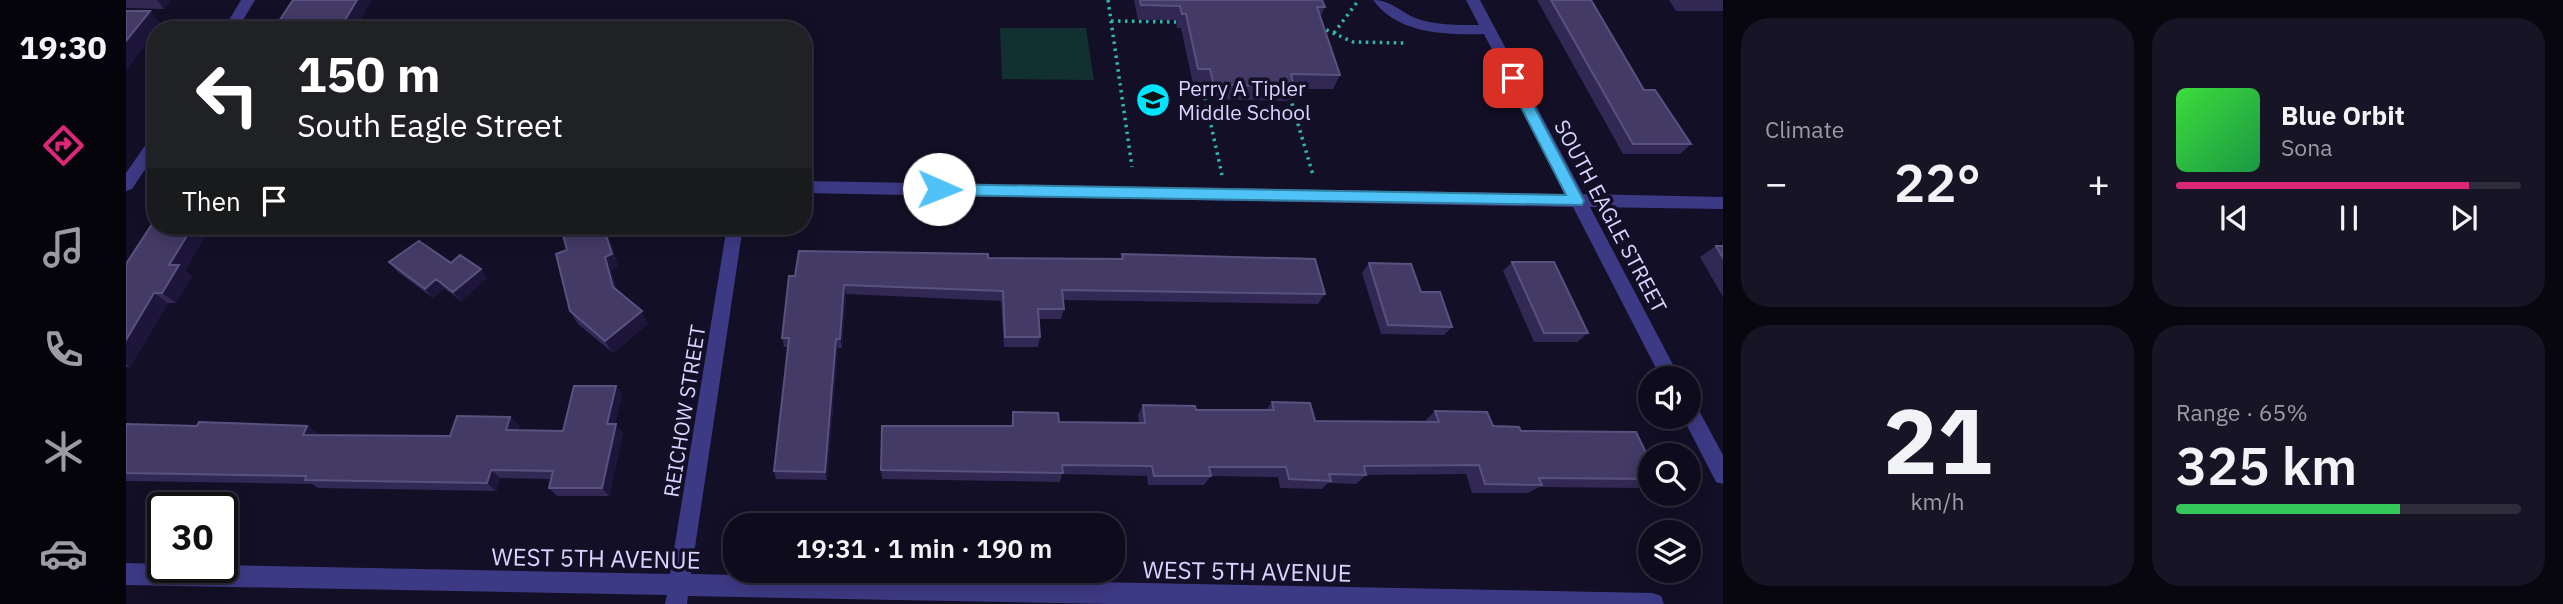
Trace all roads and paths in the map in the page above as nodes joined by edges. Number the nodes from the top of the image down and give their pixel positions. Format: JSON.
{"nodes":[{"id":1,"x":248,"y":0,"type":"edge"},
{"id":2,"x":1108,"y":0,"type":"edge"},
{"id":3,"x":1359,"y":0,"type":"edge"},
{"id":4,"x":1380,"y":0,"type":"edge"},
{"id":5,"x":1473,"y":0,"type":"edge"},
{"id":6,"x":235,"y":21,"type":"edge"},
{"id":7,"x":1111,"y":21,"type":"junction"},
{"id":8,"x":1176,"y":22,"type":"edge"},
{"id":9,"x":1310,"y":22,"type":"edge"},
{"id":10,"x":1488,"y":29,"type":"junction"},
{"id":11,"x":1334,"y":33,"type":"junction"},
{"id":12,"x":1415,"y":43,"type":"dead end"},
{"id":13,"x":1202,"y":84,"type":"edge"},
{"id":14,"x":1288,"y":89,"type":"edge"},
{"id":15,"x":147,"y":154,"type":"edge"},
{"id":16,"x":1132,"y":167,"type":"dead end"},
{"id":17,"x":126,"y":185,"type":"edge"},
{"id":18,"x":812,"y":187,"type":"edge"},
{"id":19,"x":1226,"y":194,"type":"junction"},
{"id":20,"x":1319,"y":196,"type":"junction"},
{"id":21,"x":1577,"y":201,"type":"junction"},
{"id":22,"x":1723,"y":202,"type":"edge"},
{"id":23,"x":734,"y":235,"type":"edge"},
{"id":24,"x":1665,"y":366,"type":"edge"},
{"id":25,"x":1699,"y":429,"type":"edge"},
{"id":26,"x":1723,"y":475,"type":"edge"},
{"id":27,"x":126,"y":574,"type":"edge"},
{"id":28,"x":678,"y":595,"type":"edge"},
{"id":29,"x":1653,"y":604,"type":"edge"}],
"edges":[{"from":1,"to":6,"type":"street"},
{"from":2,"to":7,"type":"path"},
{"from":3,"to":11,"type":"path"},
{"from":4,"to":10,"type":"street"},
{"from":5,"to":10,"type":"street","name":"SOUTH EAGLE STREET"},
{"from":7,"to":8,"type":"path"},
{"from":7,"to":16,"type":"path"},
{"from":9,"to":11,"type":"path"},
{"from":10,"to":21,"type":"street","name":"SOUTH EAGLE STREET"},
{"from":11,"to":12,"type":"path"},
{"from":13,"to":19,"type":"path"},
{"from":14,"to":20,"type":"path"},
{"from":15,"to":17,"type":"street"},
{"from":18,"to":19,"type":"street"},
{"from":19,"to":20,"type":"street"},
{"from":20,"to":21,"type":"street"},
{"from":21,"to":22,"type":"street"},
{"from":21,"to":24,"type":"street","name":"SOUTH EAGLE STREET"},
{"from":23,"to":28,"type":"street","name":"REICHOW STREET"},
{"from":25,"to":26,"type":"street"},
{"from":27,"to":28,"type":"street","name":"WEST 5TH AVENUE"},
{"from":28,"to":29,"type":"street","name":"WEST 5TH AVENUE"}]}
